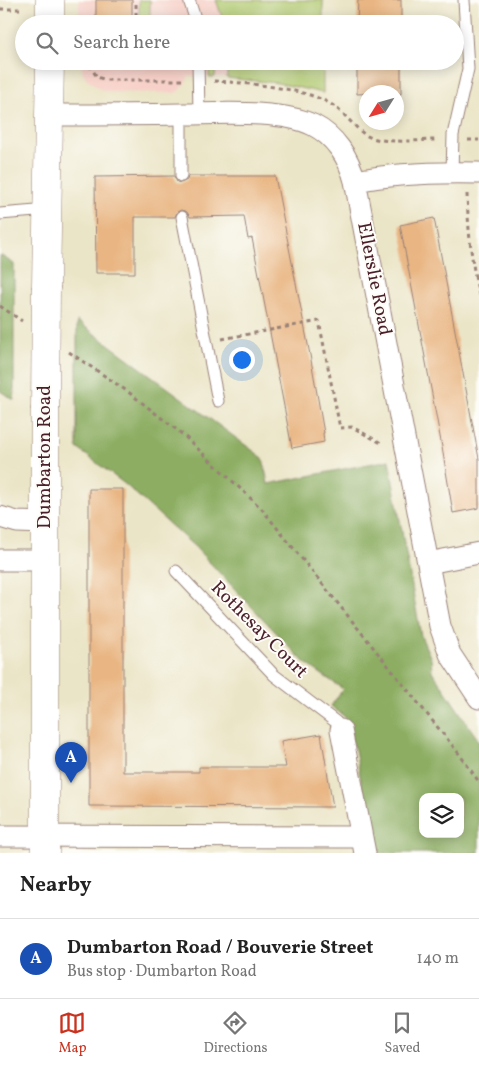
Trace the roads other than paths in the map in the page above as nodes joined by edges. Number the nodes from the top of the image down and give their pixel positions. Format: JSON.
{"nodes":[{"id":1,"x":50,"y":0,"type":"edge"},
{"id":2,"x":189,"y":0,"type":"edge"},
{"id":3,"x":464,"y":0,"type":"edge"},
{"id":4,"x":50,"y":15,"type":"edge"},
{"id":5,"x":194,"y":15,"type":"edge"},
{"id":6,"x":50,"y":70,"type":"edge"},
{"id":7,"x":197,"y":70,"type":"edge"},
{"id":8,"x":190,"y":114,"type":"junction"},
{"id":9,"x":50,"y":115,"type":"junction"},
{"id":10,"x":452,"y":173,"type":"junction"},
{"id":11,"x":479,"y":173,"type":"edge"},
{"id":12,"x":181,"y":176,"type":"dead end"},
{"id":13,"x":355,"y":181,"type":"junction"},
{"id":14,"x":48,"y":210,"type":"junction"},
{"id":15,"x":0,"y":214,"type":"edge"},
{"id":16,"x":182,"y":217,"type":"dead end"},
{"id":17,"x":218,"y":401,"type":"dead end"},
{"id":18,"x":0,"y":517,"type":"edge"},
{"id":19,"x":45,"y":523,"type":"junction"},
{"id":20,"x":479,"y":553,"type":"edge"},
{"id":21,"x":0,"y":560,"type":"edge"},
{"id":22,"x":45,"y":560,"type":"junction"},
{"id":23,"x":428,"y":563,"type":"junction"},
{"id":24,"x":176,"y":571,"type":"dead end"},
{"id":25,"x":479,"y":698,"type":"edge"},
{"id":26,"x":341,"y":730,"type":"joint"},
{"id":27,"x":0,"y":836,"type":"edge"},
{"id":28,"x":45,"y":845,"type":"edge"},
{"id":29,"x":363,"y":845,"type":"edge"}],
"edges":[{"from":1,"to":4,"type":"main road"},
{"from":2,"to":5,"type":"lane"},
{"from":3,"to":10,"type":"lane"},
{"from":6,"to":9,"type":"main road","name":"Dumbarton Road"},
{"from":7,"to":8,"type":"lane"},
{"from":8,"to":9,"type":"street","name":"Ellerslie Road"},
{"from":8,"to":12,"type":"lane"},
{"from":8,"to":13,"type":"street","name":"Ellerslie Road"},
{"from":9,"to":14,"type":"main road","name":"Dumbarton Road"},
{"from":10,"to":11,"type":"street"},
{"from":10,"to":13,"type":"street"},
{"from":13,"to":23,"type":"street","name":"Ellerslie Road"},
{"from":14,"to":15,"type":"lane"},
{"from":14,"to":19,"type":"main road","name":"Dumbarton Road","bridge":true},
{"from":16,"to":17,"type":"lane"},
{"from":18,"to":19,"type":"street"},
{"from":19,"to":22,"type":"main road","name":"Dumbarton Road"},
{"from":20,"to":23,"type":"street"},
{"from":21,"to":22,"type":"street"},
{"from":22,"to":28,"type":"main road","name":"Dumbarton Road"},
{"from":23,"to":25,"type":"street","name":"Ellerslie Road"},
{"from":24,"to":26,"type":"lane","name":"Rothesay Court"},
{"from":26,"to":29,"type":"street"},
{"from":27,"to":28,"type":"street"},
{"from":28,"to":29,"type":"street"}]}
